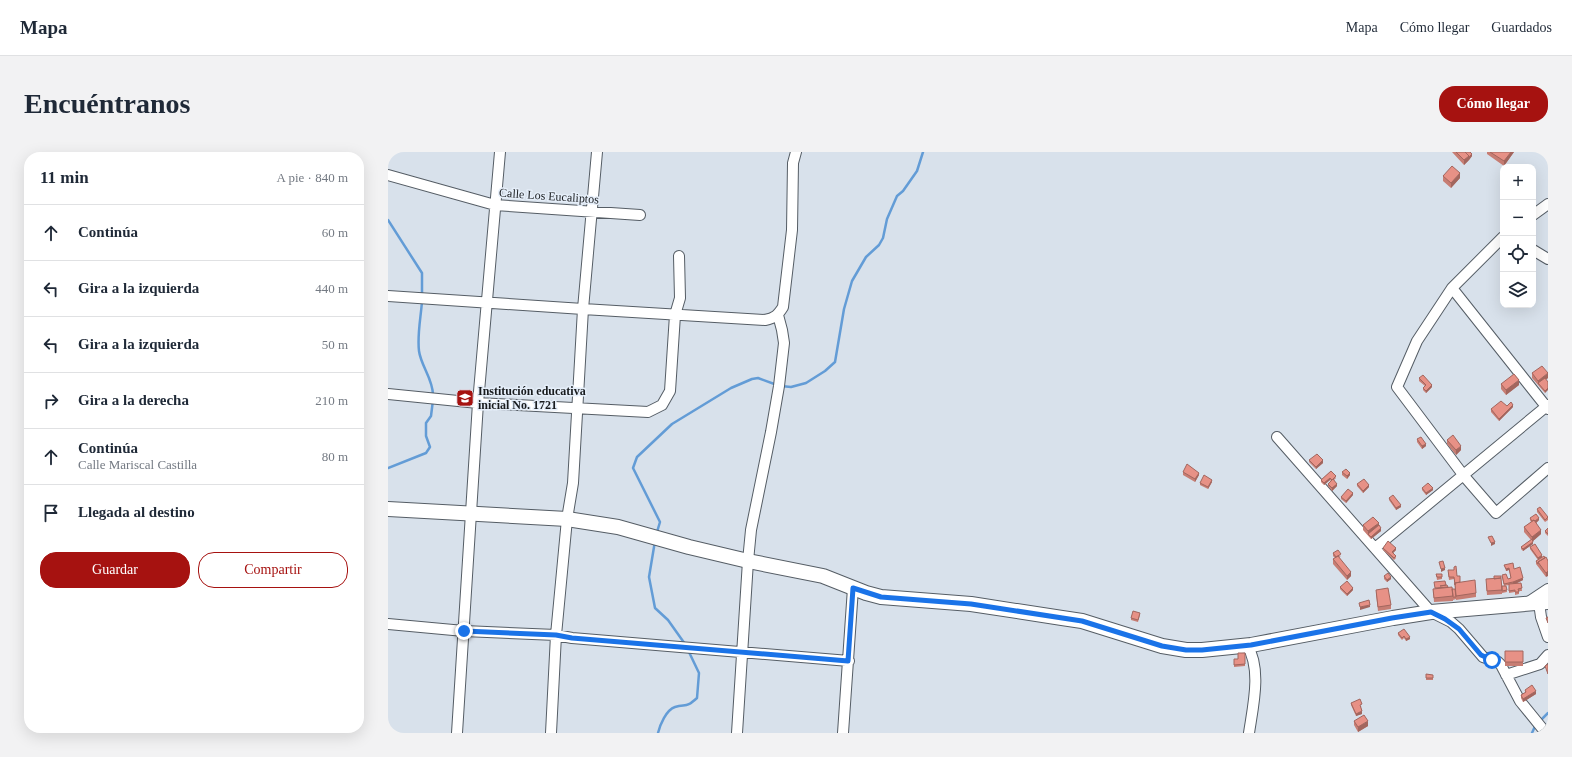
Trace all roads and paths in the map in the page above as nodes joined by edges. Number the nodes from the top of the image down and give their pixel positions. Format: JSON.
{"nodes":[{"id":1,"x":500,"y":152,"type":"edge"},
{"id":2,"x":596,"y":152,"type":"edge"},
{"id":3,"x":796,"y":152,"type":"edge"},
{"id":4,"x":388,"y":175,"type":"edge"},
{"id":5,"x":1548,"y":204,"type":"edge"},
{"id":6,"x":495,"y":205,"type":"junction"},
{"id":7,"x":591,"y":212,"type":"junction"},
{"id":8,"x":1536,"y":213,"type":"edge"},
{"id":9,"x":640,"y":215,"type":"dead end"},
{"id":10,"x":1500,"y":240,"type":"edge"},
{"id":11,"x":1536,"y":252,"type":"edge"},
{"id":12,"x":679,"y":256,"type":"dead end"},
{"id":13,"x":1548,"y":259,"type":"edge"},
{"id":14,"x":1452,"y":288,"type":"junction"},
{"id":15,"x":388,"y":296,"type":"edge"},
{"id":16,"x":488,"y":303,"type":"junction"},
{"id":17,"x":583,"y":309,"type":"junction"},
{"id":18,"x":675,"y":314,"type":"junction"},
{"id":19,"x":778,"y":315,"type":"junction"},
{"id":20,"x":388,"y":394,"type":"edge"},
{"id":21,"x":478,"y":403,"type":"junction"},
{"id":22,"x":1547,"y":407,"type":"edge"},
{"id":23,"x":576,"y":408,"type":"junction"},
{"id":24,"x":1277,"y":437,"type":"dead end"},
{"id":25,"x":1548,"y":468,"type":"edge"},
{"id":26,"x":1464,"y":476,"type":"junction"},
{"id":27,"x":388,"y":510,"type":"edge"},
{"id":28,"x":471,"y":515,"type":"junction"},
{"id":29,"x":567,"y":519,"type":"junction"},
{"id":30,"x":1376,"y":548,"type":"junction"},
{"id":31,"x":748,"y":561,"type":"junction"},
{"id":32,"x":853,"y":588,"type":"junction"},
{"id":33,"x":1548,"y":589,"type":"edge"},
{"id":34,"x":1537,"y":603,"type":"edge"},
{"id":35,"x":1431,"y":612,"type":"junction"},
{"id":36,"x":388,"y":624,"type":"edge"},
{"id":37,"x":464,"y":631,"type":"junction"},
{"id":38,"x":556,"y":635,"type":"junction"},
{"id":39,"x":1548,"y":637,"type":"edge"},
{"id":40,"x":1247,"y":645,"type":"junction"},
{"id":41,"x":741,"y":652,"type":"junction"},
{"id":42,"x":1548,"y":656,"type":"edge"},
{"id":43,"x":848,"y":661,"type":"junction"},
{"id":44,"x":1506,"y":675,"type":"junction"},
{"id":45,"x":457,"y":733,"type":"edge"},
{"id":46,"x":551,"y":733,"type":"edge"},
{"id":47,"x":737,"y":733,"type":"edge"},
{"id":48,"x":843,"y":733,"type":"edge"},
{"id":49,"x":1249,"y":733,"type":"edge"},
{"id":50,"x":1546,"y":733,"type":"edge"}],
"edges":[{"from":1,"to":6,"type":"street"},
{"from":2,"to":7,"type":"street"},
{"from":3,"to":19,"type":"street"},
{"from":4,"to":6,"type":"street","name":"Calle Los Eucaliptos"},
{"from":5,"to":8,"type":"street"},
{"from":6,"to":7,"type":"street","name":"Calle Los Eucaliptos"},
{"from":6,"to":16,"type":"street"},
{"from":7,"to":9,"type":"street","name":"Calle Los Eucaliptos"},
{"from":7,"to":17,"type":"street"},
{"from":10,"to":14,"type":"street"},
{"from":11,"to":13,"type":"street"},
{"from":12,"to":18,"type":"street"},
{"from":14,"to":22,"type":"street"},
{"from":14,"to":26,"type":"street"},
{"from":15,"to":16,"type":"street"},
{"from":16,"to":17,"type":"street"},
{"from":16,"to":21,"type":"street"},
{"from":17,"to":18,"type":"street"},
{"from":17,"to":23,"type":"street"},
{"from":18,"to":19,"type":"street"},
{"from":18,"to":23,"type":"street"},
{"from":19,"to":31,"type":"street"},
{"from":20,"to":21,"type":"street"},
{"from":21,"to":23,"type":"street"},
{"from":21,"to":28,"type":"street"},
{"from":22,"to":26,"type":"street"},
{"from":23,"to":29,"type":"street"},
{"from":24,"to":30,"type":"street"},
{"from":25,"to":26,"type":"street"},
{"from":26,"to":30,"type":"street"},
{"from":27,"to":28,"type":"street"},
{"from":28,"to":29,"type":"street"},
{"from":28,"to":37,"type":"street"},
{"from":29,"to":31,"type":"street"},
{"from":29,"to":38,"type":"street"},
{"from":30,"to":35,"type":"street"},
{"from":31,"to":32,"type":"street"},
{"from":31,"to":41,"type":"street"},
{"from":32,"to":40,"type":"street"},
{"from":32,"to":43,"type":"street"},
{"from":33,"to":34,"type":"street"},
{"from":34,"to":35,"type":"street"},
{"from":34,"to":39,"type":"street"},
{"from":35,"to":40,"type":"street"},
{"from":35,"to":44,"type":"street"},
{"from":36,"to":37,"type":"street"},
{"from":37,"to":38,"type":"street"},
{"from":37,"to":45,"type":"street"},
{"from":38,"to":41,"type":"street"},
{"from":38,"to":46,"type":"street"},
{"from":40,"to":49,"type":"street"},
{"from":41,"to":43,"type":"street"},
{"from":41,"to":47,"type":"street"},
{"from":42,"to":44,"type":"street"},
{"from":43,"to":48,"type":"street"},
{"from":44,"to":50,"type":"street"}]}
